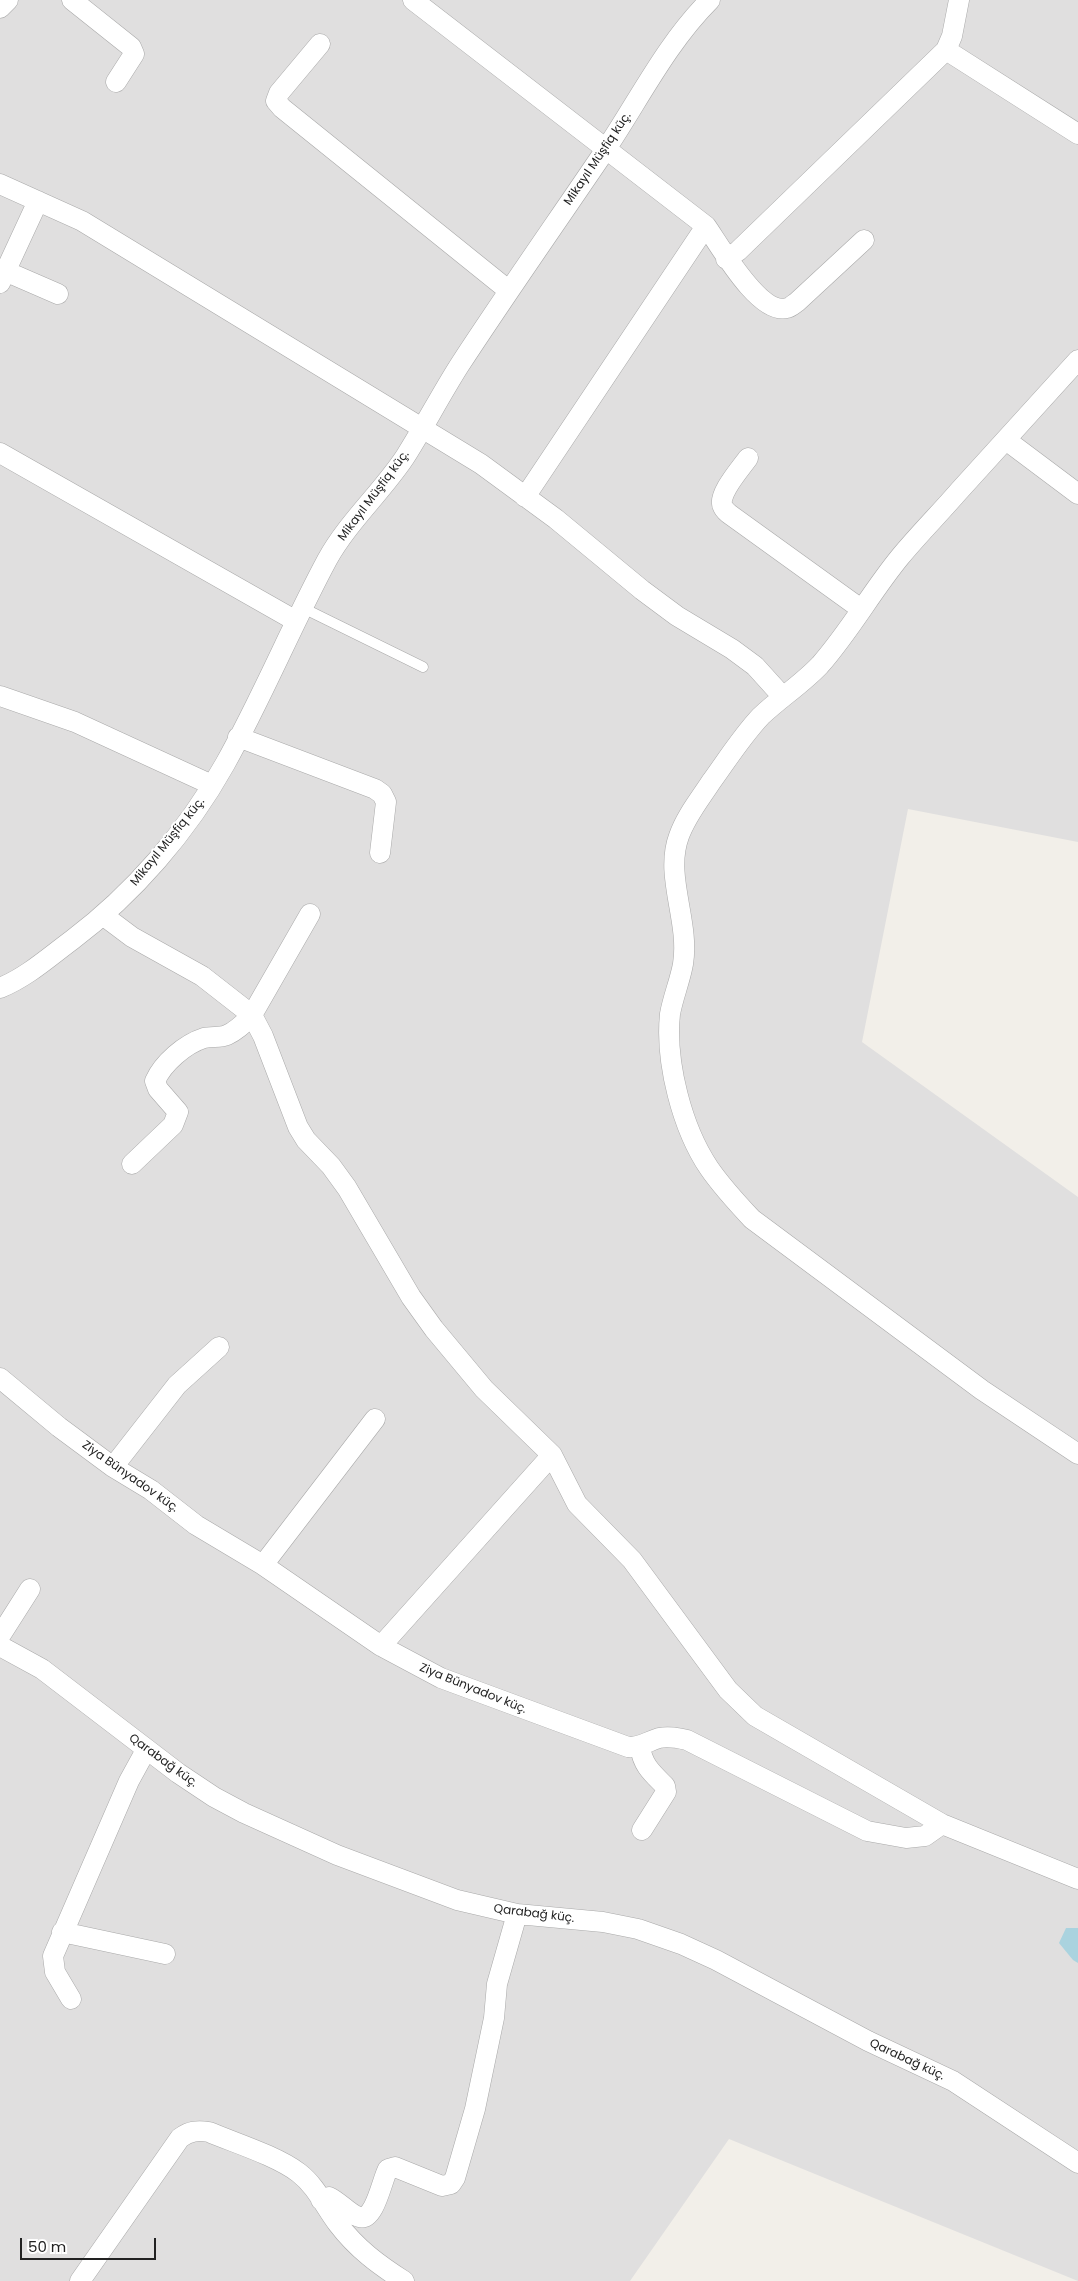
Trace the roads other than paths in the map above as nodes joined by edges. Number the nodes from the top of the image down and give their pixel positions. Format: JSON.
{"nodes":[{"id":1,"x":8,"y":0,"type":"edge"},
{"id":2,"x":72,"y":0,"type":"edge"},
{"id":3,"x":413,"y":0,"type":"edge"},
{"id":4,"x":710,"y":0,"type":"edge"},
{"id":5,"x":959,"y":0,"type":"edge"},
{"id":6,"x":0,"y":8,"type":"edge"},
{"id":7,"x":320,"y":44,"type":"dead end"},
{"id":8,"x":946,"y":50,"type":"junction"},
{"id":9,"x":116,"y":82,"type":"dead end"},
{"id":10,"x":1078,"y":134,"type":"edge"},
{"id":11,"x":605,"y":150,"type":"junction"},
{"id":12,"x":0,"y":184,"type":"edge"},
{"id":13,"x":38,"y":201,"type":"junction"},
{"id":14,"x":706,"y":226,"type":"junction"},
{"id":15,"x":864,"y":240,"type":"dead end"},
{"id":16,"x":726,"y":259,"type":"junction"},
{"id":17,"x":3,"y":277,"type":"edge"},
{"id":18,"x":508,"y":290,"type":"junction"},
{"id":19,"x":58,"y":294,"type":"dead end"},
{"id":20,"x":1078,"y":360,"type":"edge"},
{"id":21,"x":422,"y":428,"type":"junction"},
{"id":22,"x":1006,"y":440,"type":"junction"},
{"id":23,"x":0,"y":453,"type":"edge"},
{"id":24,"x":748,"y":458,"type":"dead end"},
{"id":25,"x":1078,"y":494,"type":"edge"},
{"id":26,"x":525,"y":497,"type":"junction"},
{"id":27,"x":860,"y":609,"type":"junction"},
{"id":28,"x":299,"y":615,"type":"junction"},
{"id":29,"x":423,"y":667,"type":"dead end"},
{"id":30,"x":0,"y":696,"type":"edge"},
{"id":31,"x":783,"y":697,"type":"junction"},
{"id":32,"x":238,"y":737,"type":"junction"},
{"id":33,"x":212,"y":785,"type":"junction"},
{"id":34,"x":380,"y":853,"type":"dead end"},
{"id":35,"x":310,"y":914,"type":"dead end"},
{"id":36,"x":104,"y":916,"type":"junction"},
{"id":37,"x":0,"y":988,"type":"edge"},
{"id":38,"x":252,"y":1015,"type":"junction"},
{"id":39,"x":132,"y":1164,"type":"dead end"},
{"id":40,"x":219,"y":1347,"type":"dead end"},
{"id":41,"x":0,"y":1378,"type":"edge"},
{"id":42,"x":375,"y":1420,"type":"dead end"},
{"id":43,"x":1078,"y":1454,"type":"edge"},
{"id":44,"x":552,"y":1455,"type":"junction"},
{"id":45,"x":113,"y":1467,"type":"junction"},
{"id":46,"x":263,"y":1565,"type":"junction"},
{"id":47,"x":30,"y":1589,"type":"dead end"},
{"id":48,"x":0,"y":1636,"type":"edge"},
{"id":49,"x":0,"y":1646,"type":"edge"},
{"id":50,"x":381,"y":1646,"type":"junction"},
{"id":51,"x":640,"y":1747,"type":"junction"},
{"id":52,"x":146,"y":1750,"type":"junction"},
{"id":53,"x":942,"y":1824,"type":"junction"},
{"id":54,"x":642,"y":1830,"type":"dead end"},
{"id":55,"x":1078,"y":1879,"type":"edge"},
{"id":56,"x":517,"y":1914,"type":"junction"},
{"id":57,"x":62,"y":1932,"type":"junction"},
{"id":58,"x":165,"y":1954,"type":"dead end"},
{"id":59,"x":71,"y":1999,"type":"dead end"},
{"id":60,"x":1078,"y":2163,"type":"edge"},
{"id":61,"x":321,"y":2200,"type":"junction"},
{"id":62,"x":80,"y":2281,"type":"edge"},
{"id":63,"x":404,"y":2281,"type":"edge"}],
"edges":[{"from":1,"to":6,"type":"street"},
{"from":2,"to":9,"type":"street"},
{"from":3,"to":11,"type":"street"},
{"from":4,"to":11,"type":"street","name":"Mikayıl Müşfiq küç."},
{"from":5,"to":8,"type":"street"},
{"from":7,"to":18,"type":"street"},
{"from":8,"to":10,"type":"street"},
{"from":8,"to":16,"type":"street"},
{"from":11,"to":14,"type":"street"},
{"from":11,"to":18,"type":"street","name":"Mikayıl Müşfiq küç."},
{"from":12,"to":13,"type":"street"},
{"from":13,"to":17,"type":"street"},
{"from":13,"to":21,"type":"street"},
{"from":14,"to":16,"type":"street"},
{"from":14,"to":26,"type":"street"},
{"from":15,"to":16,"type":"street"},
{"from":17,"to":19,"type":"street"},
{"from":18,"to":21,"type":"street","name":"Mikayıl Müşfiq küç."},
{"from":20,"to":22,"type":"street"},
{"from":21,"to":26,"type":"street"},
{"from":21,"to":28,"type":"street","name":"Mikayıl Müşfiq küç."},
{"from":22,"to":25,"type":"street"},
{"from":22,"to":27,"type":"street"},
{"from":23,"to":28,"type":"street"},
{"from":24,"to":27,"type":"street"},
{"from":26,"to":31,"type":"street"},
{"from":27,"to":31,"type":"street"},
{"from":28,"to":29,"type":"lane"},
{"from":28,"to":32,"type":"street","name":"Mikayıl Müşfiq küç."},
{"from":30,"to":33,"type":"street"},
{"from":31,"to":43,"type":"street"},
{"from":32,"to":33,"type":"street","name":"Mikayıl Müşfiq küç."},
{"from":32,"to":34,"type":"street"},
{"from":33,"to":36,"type":"street","name":"Mikayıl Müşfiq küç."},
{"from":35,"to":38,"type":"street"},
{"from":36,"to":37,"type":"street","name":"Mikayıl Müşfiq küç."},
{"from":36,"to":38,"type":"street"},
{"from":38,"to":39,"type":"street"},
{"from":38,"to":44,"type":"street"},
{"from":40,"to":45,"type":"street"},
{"from":41,"to":45,"type":"street","name":"Ziya Bünyadov küç."},
{"from":42,"to":46,"type":"street"},
{"from":44,"to":50,"type":"street"},
{"from":44,"to":53,"type":"street"},
{"from":45,"to":46,"type":"street","name":"Ziya Bünyadov küç."},
{"from":46,"to":50,"type":"street","name":"Ziya Bünyadov küç."},
{"from":47,"to":48,"type":"street"},
{"from":49,"to":52,"type":"street","name":"Qarabağ küç."},
{"from":50,"to":51,"type":"street","name":"Ziya Bünyadov küç."},
{"from":51,"to":53,"type":"street"},
{"from":51,"to":54,"type":"street"},
{"from":52,"to":56,"type":"street","name":"Qarabağ küç."},
{"from":52,"to":57,"type":"street"},
{"from":53,"to":55,"type":"street"},
{"from":56,"to":60,"type":"street","name":"Qarabağ küç."},
{"from":56,"to":61,"type":"street"},
{"from":57,"to":58,"type":"street"},
{"from":57,"to":59,"type":"street"},
{"from":61,"to":62,"type":"street"},
{"from":61,"to":63,"type":"street"}]}
